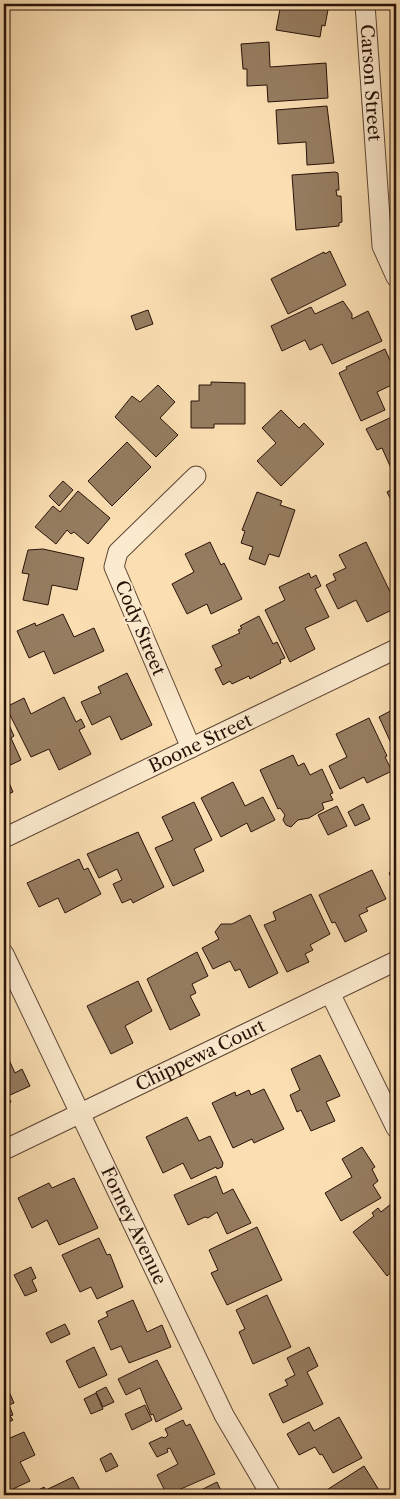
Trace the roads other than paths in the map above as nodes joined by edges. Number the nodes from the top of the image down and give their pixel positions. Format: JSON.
{"nodes":[{"id":1,"x":365,"y":4,"type":"edge"},
{"id":2,"x":396,"y":277,"type":"edge"},
{"id":3,"x":196,"y":476,"type":"dead end"},
{"id":4,"x":396,"y":649,"type":"edge"},
{"id":5,"x":191,"y":748,"type":"junction"},
{"id":6,"x":4,"y":838,"type":"edge"},
{"id":7,"x":4,"y":954,"type":"edge"},
{"id":8,"x":396,"y":961,"type":"edge"},
{"id":9,"x":330,"y":993,"type":"junction"},
{"id":10,"x":80,"y":1113,"type":"junction"},
{"id":11,"x":396,"y":1128,"type":"edge"},
{"id":12,"x":4,"y":1150,"type":"edge"},
{"id":13,"x":271,"y":1495,"type":"edge"}],
"edges":[{"from":1,"to":2,"type":"street","name":"Carson Street"},
{"from":3,"to":5,"type":"street","name":"Cody Street"},
{"from":4,"to":5,"type":"street","name":"Boone Street"},
{"from":5,"to":6,"type":"street","name":"Boone Street"},
{"from":7,"to":10,"type":"street","name":"Forney Avenue"},
{"from":8,"to":9,"type":"street","name":"Chippewa Court"},
{"from":9,"to":10,"type":"street","name":"Chippewa Court"},
{"from":9,"to":11,"type":"street"},
{"from":10,"to":12,"type":"street","name":"Chippewa Court"},
{"from":10,"to":13,"type":"street","name":"Forney Avenue"}]}
